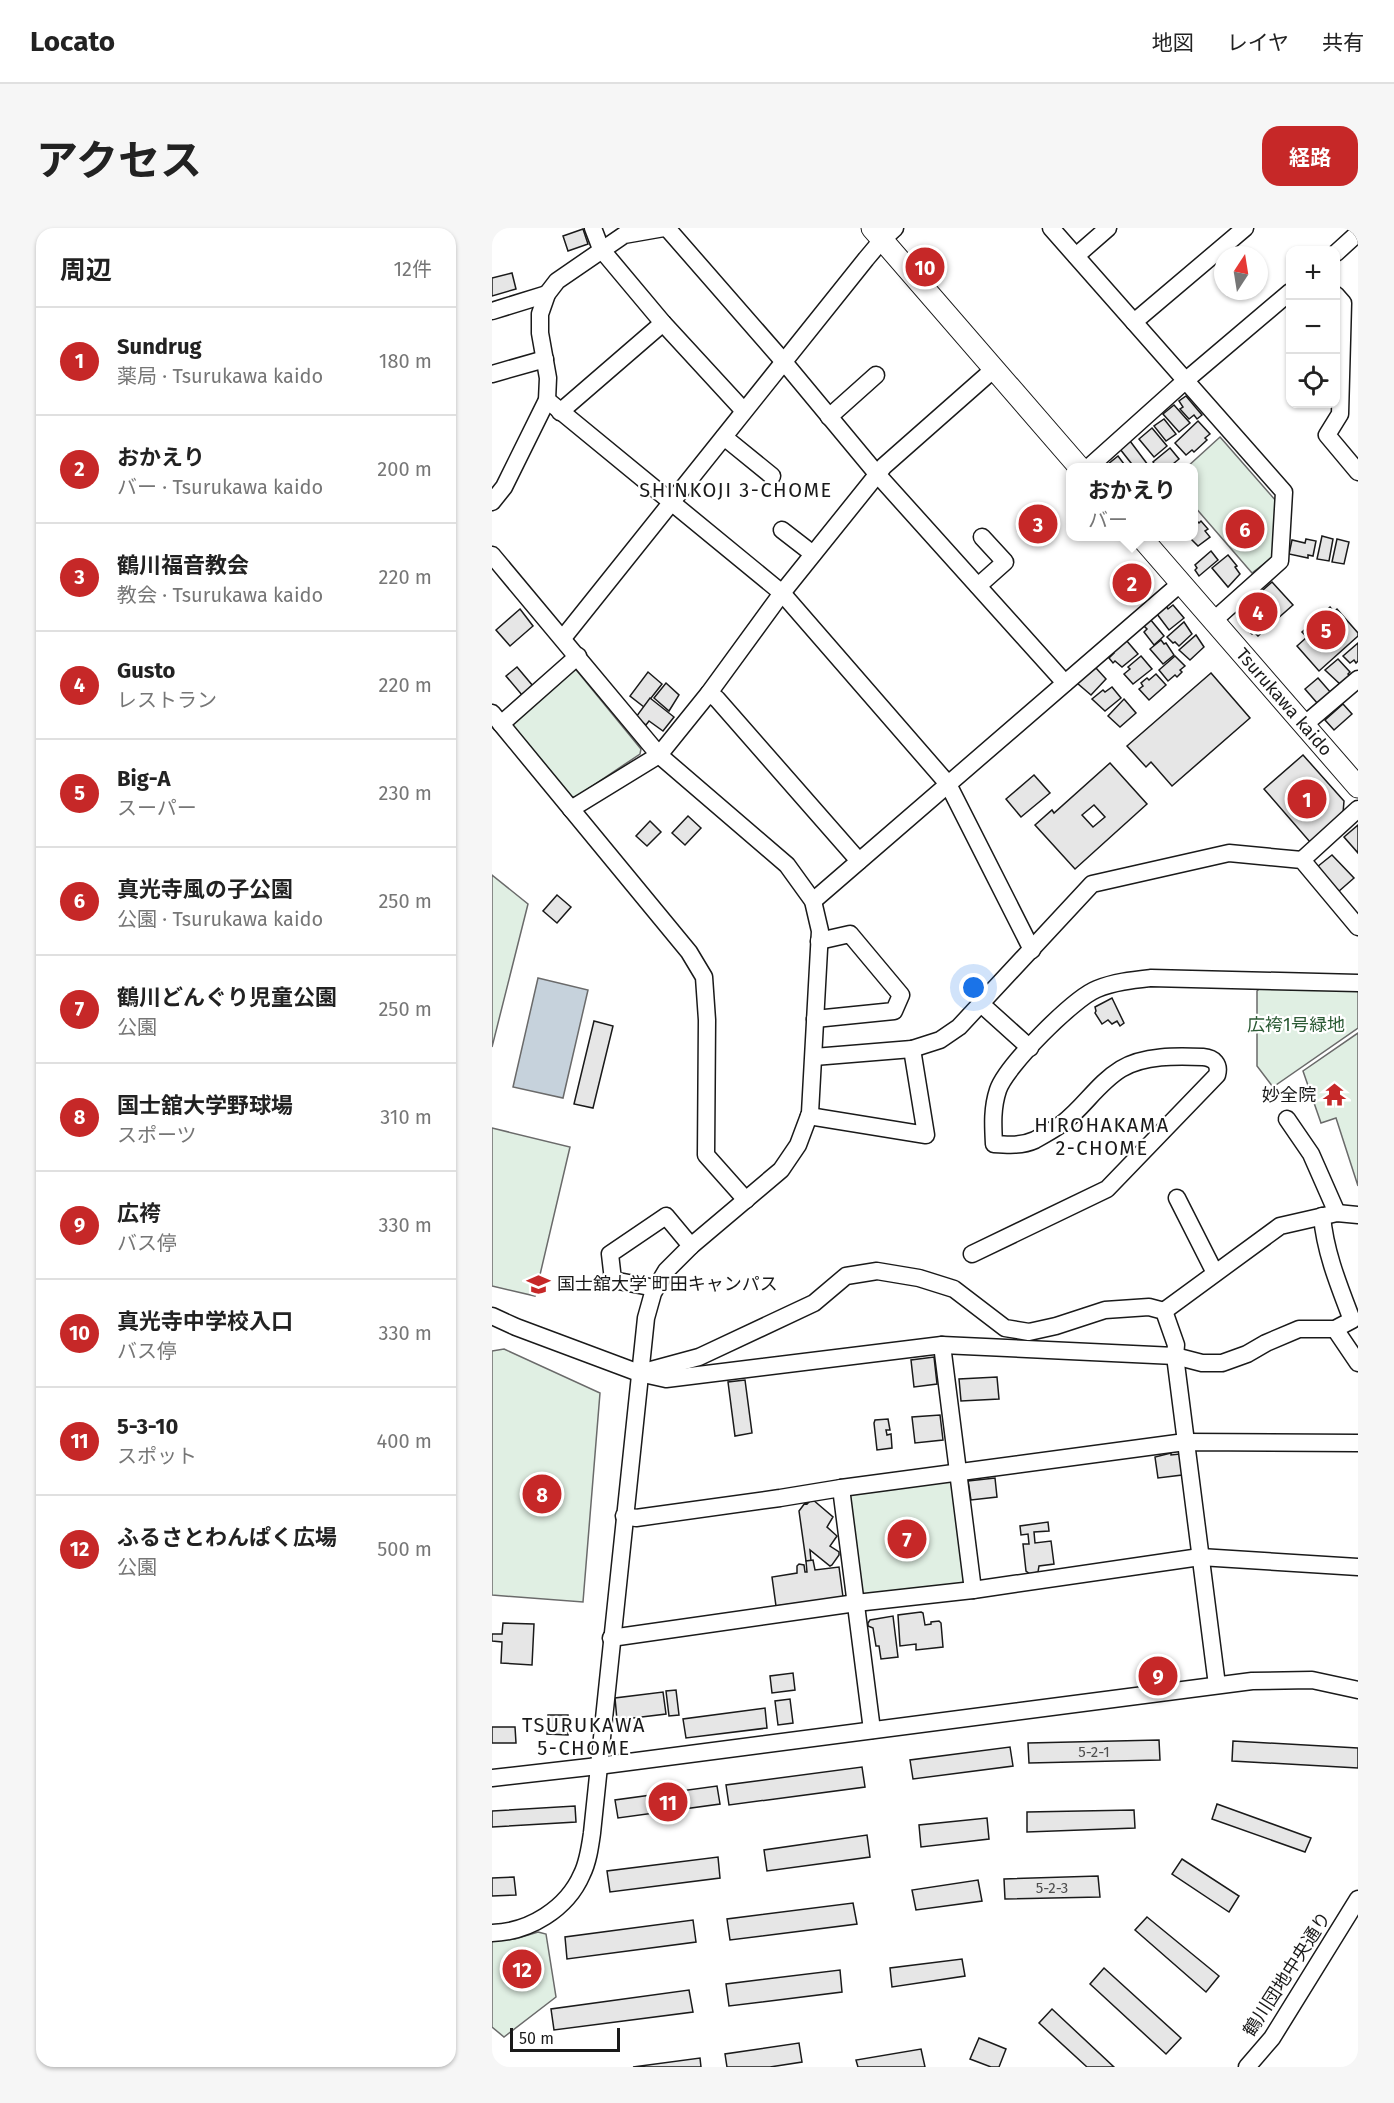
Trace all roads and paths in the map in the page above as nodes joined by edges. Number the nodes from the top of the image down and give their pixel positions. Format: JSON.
{"nodes":[{"id":1,"x":593,"y":228,"type":"edge"},
{"id":2,"x":665,"y":228,"type":"edge"},
{"id":3,"x":1051,"y":228,"type":"edge"},
{"id":4,"x":1108,"y":228,"type":"edge"},
{"id":5,"x":1245,"y":228,"type":"edge"},
{"id":6,"x":883,"y":232,"type":"edge"},
{"id":7,"x":1358,"y":233,"type":"edge"},
{"id":8,"x":601,"y":249,"type":"junction"},
{"id":9,"x":1340,"y":249,"type":"edge"},
{"id":10,"x":1076,"y":256,"type":"junction"},
{"id":11,"x":547,"y":294,"type":"junction"},
{"id":12,"x":1286,"y":295,"type":"edge"},
{"id":13,"x":1340,"y":300,"type":"edge"},
{"id":14,"x":492,"y":311,"type":"edge"},
{"id":15,"x":1134,"y":322,"type":"junction"},
{"id":16,"x":663,"y":323,"type":"junction"},
{"id":17,"x":545,"y":359,"type":"junction"},
{"id":18,"x":784,"y":362,"type":"junction"},
{"id":19,"x":994,"y":369,"type":"junction"},
{"id":20,"x":492,"y":374,"type":"edge"},
{"id":21,"x":876,"y":375,"type":"dead end"},
{"id":22,"x":1185,"y":381,"type":"junction"},
{"id":23,"x":547,"y":400,"type":"junction"},
{"id":24,"x":744,"y":411,"type":"junction"},
{"id":25,"x":560,"y":412,"type":"junction"},
{"id":26,"x":829,"y":417,"type":"junction"},
{"id":27,"x":724,"y":437,"type":"junction"},
{"id":28,"x":1076,"y":463,"type":"edge"},
{"id":29,"x":1094,"y":463,"type":"edge"},
{"id":30,"x":1358,"y":472,"type":"edge"},
{"id":31,"x":877,"y":474,"type":"junction"},
{"id":32,"x":772,"y":476,"type":"dead end"},
{"id":33,"x":492,"y":502,"type":"edge"},
{"id":34,"x":671,"y":503,"type":"junction"},
{"id":35,"x":782,"y":530,"type":"dead end"},
{"id":36,"x":982,"y":537,"type":"dead end"},
{"id":37,"x":1143,"y":541,"type":"edge"},
{"id":38,"x":813,"y":554,"type":"junction"},
{"id":39,"x":492,"y":555,"type":"edge"},
{"id":40,"x":1180,"y":583,"type":"junction"},
{"id":41,"x":978,"y":586,"type":"junction"},
{"id":42,"x":782,"y":592,"type":"junction"},
{"id":43,"x":1213,"y":621,"type":"junction"},
{"id":44,"x":563,"y":638,"type":"junction"},
{"id":45,"x":578,"y":656,"type":"junction"},
{"id":46,"x":1358,"y":679,"type":"edge"},
{"id":47,"x":1065,"y":683,"type":"junction"},
{"id":48,"x":709,"y":693,"type":"junction"},
{"id":49,"x":496,"y":719,"type":"edge"},
{"id":50,"x":1304,"y":725,"type":"junction"},
{"id":51,"x":659,"y":755,"type":"junction"},
{"id":52,"x":948,"y":784,"type":"junction"},
{"id":53,"x":1358,"y":787,"type":"edge"},
{"id":54,"x":571,"y":809,"type":"junction"},
{"id":55,"x":1358,"y":809,"type":"edge"},
{"id":56,"x":1302,"y":860,"type":"junction"},
{"id":57,"x":858,"y":861,"type":"junction"},
{"id":58,"x":813,"y":901,"type":"junction"},
{"id":59,"x":1358,"y":927,"type":"edge"},
{"id":60,"x":819,"y":941,"type":"junction"},
{"id":61,"x":1032,"y":950,"type":"junction"},
{"id":62,"x":1358,"y":983,"type":"edge"},
{"id":63,"x":980,"y":1003,"type":"junction"},
{"id":64,"x":815,"y":1019,"type":"junction"},
{"id":65,"x":912,"y":1048,"type":"junction"},
{"id":66,"x":1030,"y":1048,"type":"junction"},
{"id":67,"x":814,"y":1057,"type":"junction"},
{"id":68,"x":809,"y":1116,"type":"junction"},
{"id":69,"x":1287,"y":1119,"type":"dead end"},
{"id":70,"x":1177,"y":1198,"type":"dead end"},
{"id":71,"x":746,"y":1200,"type":"junction"},
{"id":72,"x":1329,"y":1214,"type":"junction"},
{"id":73,"x":1358,"y":1215,"type":"edge"},
{"id":74,"x":691,"y":1246,"type":"junction"},
{"id":75,"x":972,"y":1254,"type":"dead end"},
{"id":76,"x":1215,"y":1273,"type":"junction"},
{"id":77,"x":655,"y":1288,"type":"junction"},
{"id":78,"x":1164,"y":1311,"type":"junction"},
{"id":79,"x":492,"y":1316,"type":"edge"},
{"id":80,"x":1335,"y":1329,"type":"junction"},
{"id":81,"x":942,"y":1345,"type":"junction"},
{"id":82,"x":1175,"y":1356,"type":"junction"},
{"id":83,"x":1358,"y":1363,"type":"edge"},
{"id":84,"x":639,"y":1373,"type":"junction"},
{"id":85,"x":1185,"y":1442,"type":"junction"},
{"id":86,"x":1358,"y":1443,"type":"edge"},
{"id":87,"x":959,"y":1472,"type":"junction"},
{"id":88,"x":841,"y":1488,"type":"junction"},
{"id":89,"x":624,"y":1516,"type":"junction"},
{"id":90,"x":1200,"y":1557,"type":"junction"},
{"id":91,"x":1358,"y":1567,"type":"edge"},
{"id":92,"x":973,"y":1590,"type":"junction"},
{"id":93,"x":856,"y":1603,"type":"junction"},
{"id":94,"x":611,"y":1638,"type":"junction"},
{"id":95,"x":1216,"y":1685,"type":"junction"},
{"id":96,"x":1358,"y":1690,"type":"edge"},
{"id":97,"x":872,"y":1730,"type":"junction"},
{"id":98,"x":598,"y":1766,"type":"junction"},
{"id":99,"x":492,"y":1778,"type":"edge"},
{"id":100,"x":1358,"y":1899,"type":"edge"},
{"id":101,"x":492,"y":1932,"type":"edge"},
{"id":102,"x":1247,"y":2067,"type":"edge"}],
"edges":[{"from":1,"to":8,"type":"street"},
{"from":2,"to":8,"type":"street"},
{"from":2,"to":18,"type":"street"},
{"from":3,"to":10,"type":"street"},
{"from":4,"to":10,"type":"street"},
{"from":5,"to":15,"type":"street"},
{"from":6,"to":18,"type":"street"},
{"from":6,"to":19,"type":"main road"},
{"from":7,"to":9,"type":"street"},
{"from":8,"to":11,"type":"street"},
{"from":8,"to":16,"type":"street"},
{"from":10,"to":15,"type":"street"},
{"from":11,"to":14,"type":"street"},
{"from":11,"to":17,"type":"street"},
{"from":12,"to":22,"type":"street"},
{"from":13,"to":30,"type":"street"},
{"from":15,"to":22,"type":"street"},
{"from":16,"to":24,"type":"street"},
{"from":16,"to":25,"type":"street"},
{"from":17,"to":20,"type":"street"},
{"from":17,"to":23,"type":"street"},
{"from":18,"to":24,"type":"street"},
{"from":18,"to":26,"type":"street"},
{"from":19,"to":28,"type":"main road"},
{"from":19,"to":31,"type":"street"},
{"from":21,"to":26,"type":"street"},
{"from":22,"to":29,"type":"street"},
{"from":22,"to":43,"type":"street"},
{"from":23,"to":25,"type":"street"},
{"from":23,"to":33,"type":"street"},
{"from":24,"to":27,"type":"street"},
{"from":25,"to":34,"type":"street"},
{"from":26,"to":31,"type":"street"},
{"from":27,"to":32,"type":"street"},
{"from":27,"to":34,"type":"street"},
{"from":31,"to":38,"type":"street"},
{"from":31,"to":41,"type":"street"},
{"from":34,"to":42,"type":"street"},
{"from":34,"to":44,"type":"street"},
{"from":35,"to":38,"type":"street"},
{"from":36,"to":41,"type":"street"},
{"from":37,"to":40,"type":"main road","name":"Tsurukawa kaido"},
{"from":38,"to":42,"type":"street"},
{"from":39,"to":44,"type":"street"},
{"from":40,"to":43,"type":"main road","name":"Tsurukawa kaido"},
{"from":40,"to":47,"type":"street"},
{"from":41,"to":47,"type":"street"},
{"from":42,"to":48,"type":"street"},
{"from":42,"to":52,"type":"street"},
{"from":43,"to":50,"type":"main road","name":"Tsurukawa kaido"},
{"from":44,"to":45,"type":"street"},
{"from":45,"to":49,"type":"street"},
{"from":45,"to":51,"type":"street"},
{"from":46,"to":50,"type":"street"},
{"from":47,"to":52,"type":"street"},
{"from":48,"to":51,"type":"street"},
{"from":48,"to":57,"type":"street"},
{"from":49,"to":54,"type":"street"},
{"from":50,"to":53,"type":"main road","name":"Tsurukawa kaido"},
{"from":51,"to":54,"type":"street"},
{"from":51,"to":58,"type":"street"},
{"from":52,"to":57,"type":"street"},
{"from":52,"to":61,"type":"street"},
{"from":54,"to":71,"type":"street"},
{"from":55,"to":56,"type":"street"},
{"from":56,"to":59,"type":"street"},
{"from":56,"to":61,"type":"street"},
{"from":57,"to":58,"type":"street"},
{"from":58,"to":60,"type":"street"},
{"from":60,"to":64,"type":"street"},
{"from":60,"to":64,"type":"street"},
{"from":61,"to":63,"type":"street"},
{"from":62,"to":66,"type":"street"},
{"from":63,"to":65,"type":"street"},
{"from":63,"to":66,"type":"street"},
{"from":64,"to":67,"type":"street"},
{"from":65,"to":67,"type":"street"},
{"from":65,"to":68,"type":"street"},
{"from":66,"to":75,"type":"street"},
{"from":67,"to":68,"type":"street"},
{"from":68,"to":71,"type":"street"},
{"from":69,"to":72,"type":"street"},
{"from":70,"to":76,"type":"street"},
{"from":71,"to":74,"type":"street"},
{"from":72,"to":73,"type":"street"},
{"from":72,"to":76,"type":"street"},
{"from":72,"to":80,"type":"street"},
{"from":74,"to":77,"type":"street"},
{"from":74,"to":77,"type":"street"},
{"from":76,"to":78,"type":"street"},
{"from":77,"to":84,"type":"street"},
{"from":78,"to":82,"type":"street"},
{"from":78,"to":84,"type":"street"},
{"from":79,"to":84,"type":"street"},
{"from":80,"to":82,"type":"street"},
{"from":80,"to":83,"type":"street"},
{"from":81,"to":82,"type":"street"},
{"from":81,"to":84,"type":"street"},
{"from":81,"to":87,"type":"street"},
{"from":82,"to":85,"type":"street"},
{"from":84,"to":89,"type":"street"},
{"from":85,"to":86,"type":"street"},
{"from":85,"to":87,"type":"street"},
{"from":85,"to":90,"type":"street"},
{"from":87,"to":88,"type":"street"},
{"from":87,"to":92,"type":"street"},
{"from":88,"to":89,"type":"street"},
{"from":88,"to":93,"type":"street"},
{"from":89,"to":94,"type":"street"},
{"from":90,"to":91,"type":"street"},
{"from":90,"to":92,"type":"street"},
{"from":90,"to":95,"type":"street"},
{"from":92,"to":93,"type":"street"},
{"from":93,"to":94,"type":"street"},
{"from":93,"to":97,"type":"street"},
{"from":94,"to":98,"type":"street"},
{"from":95,"to":96,"type":"street"},
{"from":95,"to":97,"type":"street"},
{"from":97,"to":98,"type":"street"},
{"from":98,"to":99,"type":"street"},
{"from":98,"to":101,"type":"street"},
{"from":100,"to":102,"type":"street","name":"鶴川団地中央通り"}]}
